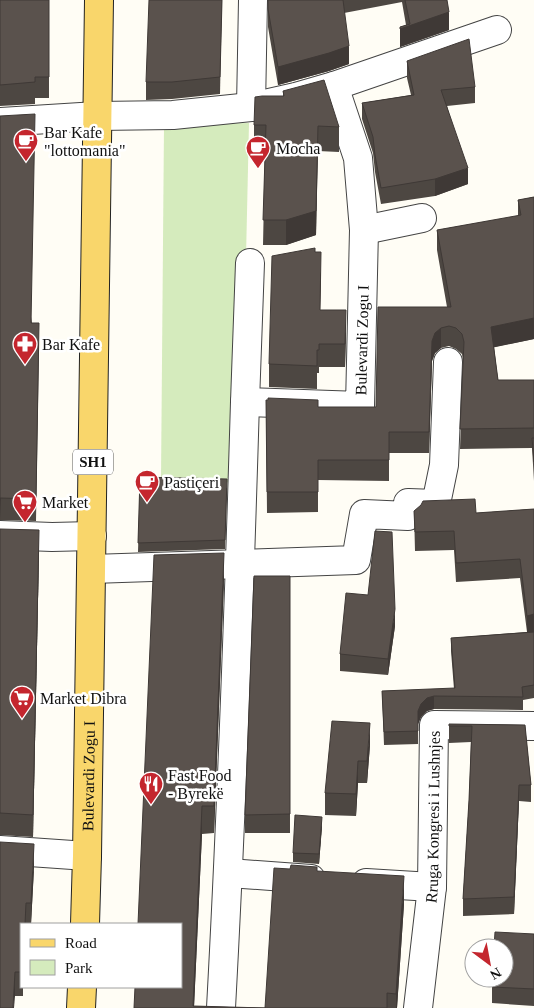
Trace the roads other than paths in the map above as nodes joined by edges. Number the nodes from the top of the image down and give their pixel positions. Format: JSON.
{"nodes":[{"id":1,"x":99,"y":0,"type":"edge"},
{"id":2,"x":253,"y":0,"type":"edge"},
{"id":3,"x":498,"y":30,"type":"dead end"},
{"id":4,"x":334,"y":86,"type":"junction"},
{"id":5,"x":251,"y":107,"type":"junction"},
{"id":6,"x":97,"y":116,"type":"junction"},
{"id":7,"x":0,"y":122,"type":"edge"},
{"id":8,"x":422,"y":218,"type":"dead end"},
{"id":9,"x":364,"y":230,"type":"junction"},
{"id":10,"x":250,"y":262,"type":"dead end"},
{"id":11,"x":448,"y":362,"type":"dead end"},
{"id":12,"x":245,"y":402,"type":"junction"},
{"id":13,"x":0,"y":535,"type":"edge"},
{"id":14,"x":92,"y":536,"type":"junction"},
{"id":15,"x":240,"y":564,"type":"junction"},
{"id":16,"x":92,"y":569,"type":"junction"},
{"id":17,"x":534,"y":726,"type":"edge"},
{"id":18,"x":0,"y":850,"type":"edge"},
{"id":19,"x":87,"y":856,"type":"junction"},
{"id":20,"x":228,"y":873,"type":"junction"},
{"id":21,"x":432,"y":887,"type":"junction"},
{"id":22,"x":84,"y":923,"type":"edge"},
{"id":23,"x":82,"y":988,"type":"edge"},
{"id":24,"x":81,"y":1008,"type":"edge"},
{"id":25,"x":221,"y":1008,"type":"edge"},
{"id":26,"x":418,"y":1008,"type":"edge"}],
"edges":[{"from":1,"to":6,"type":"main road","name":"Bulevardi Zogu I","number":"SH1"},
{"from":2,"to":5,"type":"street"},
{"from":3,"to":4,"type":"street"},
{"from":4,"to":5,"type":"street"},
{"from":4,"to":9,"type":"street","name":"Bulevardi Zogu I"},
{"from":5,"to":6,"type":"street"},
{"from":6,"to":7,"type":"street"},
{"from":6,"to":14,"type":"main road","name":"Bulevardi Zogu I","number":"SH1"},
{"from":8,"to":9,"type":"street"},
{"from":9,"to":12,"type":"street","name":"Bulevardi Zogu I"},
{"from":10,"to":12,"type":"street"},
{"from":11,"to":15,"type":"street"},
{"from":12,"to":15,"type":"street"},
{"from":13,"to":14,"type":"street"},
{"from":14,"to":16,"type":"main road","name":"Bulevardi Zogu I","number":"SH1"},
{"from":15,"to":16,"type":"street"},
{"from":15,"to":20,"type":"street"},
{"from":16,"to":19,"type":"main road","name":"Bulevardi Zogu I","number":"SH1"},
{"from":17,"to":21,"type":"street","name":"Rruga Kongresi i Lushnjes"},
{"from":18,"to":19,"type":"street"},
{"from":19,"to":22,"type":"main road","name":"Bulevardi Zogu I","number":"SH1"},
{"from":20,"to":21,"type":"street"},
{"from":20,"to":25,"type":"street"},
{"from":21,"to":26,"type":"street","name":"Rruga Kongresi i Lushnjes"},
{"from":23,"to":24,"type":"main road"}]}
